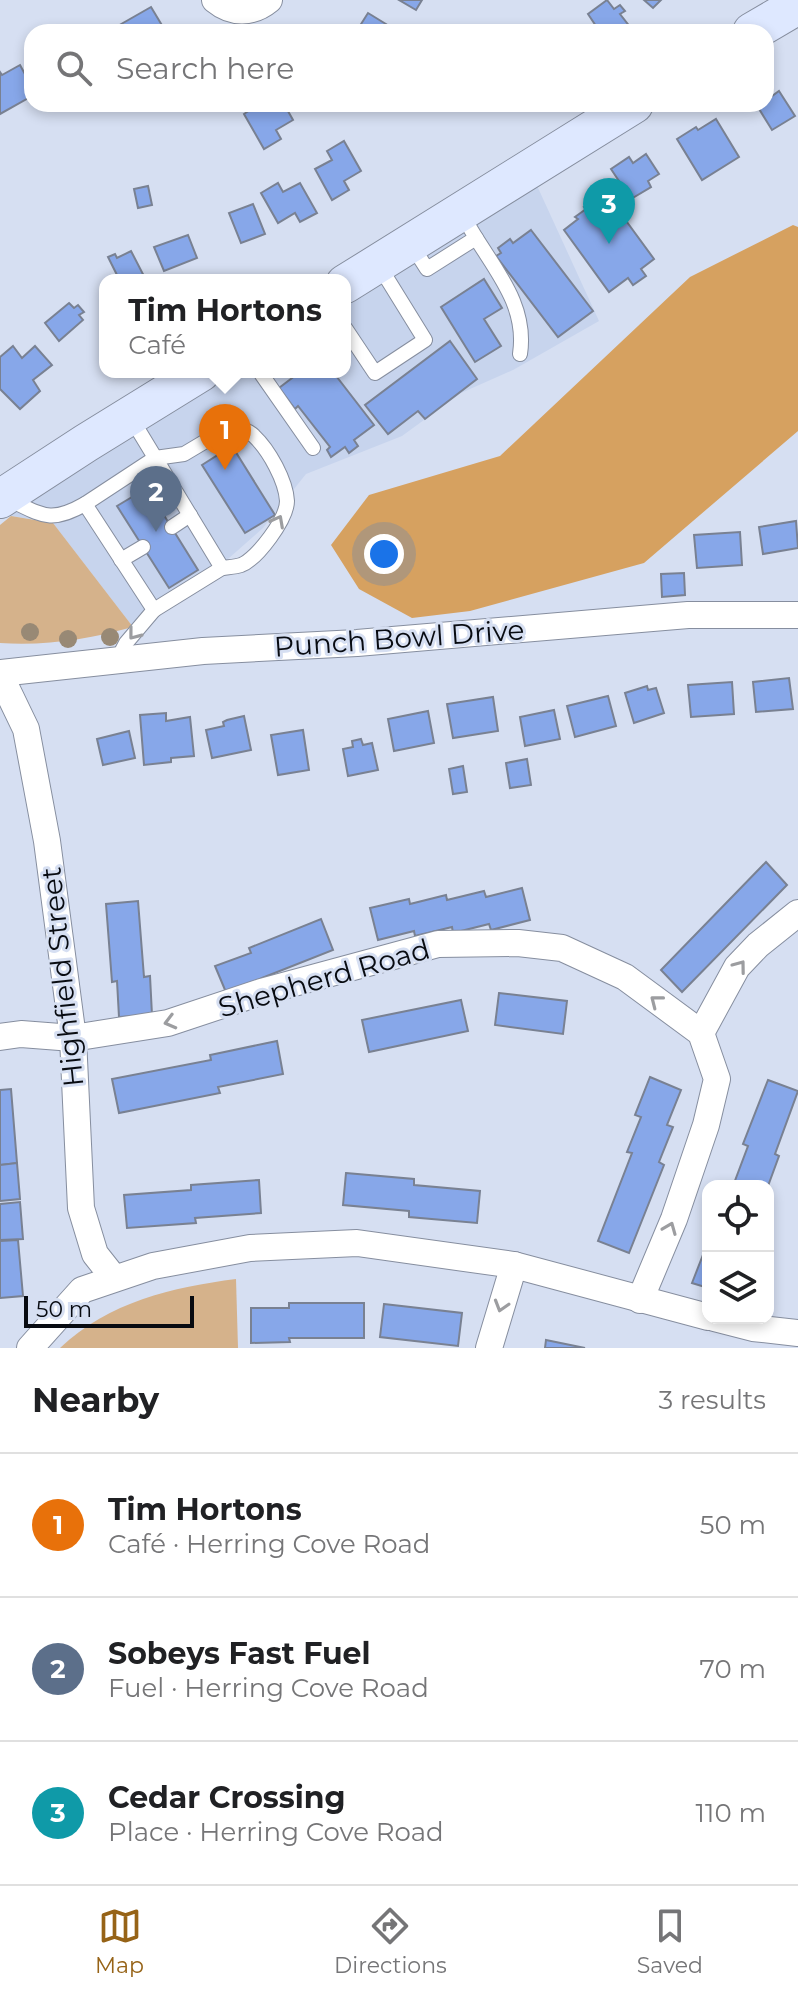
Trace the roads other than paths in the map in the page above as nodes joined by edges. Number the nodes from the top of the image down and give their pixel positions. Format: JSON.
{"nodes":[{"id":1,"x":215,"y":0,"type":"edge"},
{"id":2,"x":269,"y":0,"type":"edge"},
{"id":3,"x":798,"y":5,"type":"edge"},
{"id":4,"x":766,"y":24,"type":"edge"},
{"id":5,"x":623,"y":112,"type":"edge"},
{"id":6,"x":448,"y":235,"type":"junction"},
{"id":7,"x":378,"y":263,"type":"junction"},
{"id":8,"x":351,"y":280,"type":"edge"},
{"id":9,"x":351,"y":337,"type":"edge"},
{"id":10,"x":520,"y":354,"type":"dead end"},
{"id":11,"x":191,"y":378,"type":"edge"},
{"id":12,"x":264,"y":378,"type":"edge"},
{"id":13,"x":130,"y":416,"type":"junction"},
{"id":14,"x":313,"y":448,"type":"dead end"},
{"id":15,"x":155,"y":458,"type":"junction"},
{"id":16,"x":2,"y":498,"type":"edge"},
{"id":17,"x":85,"y":504,"type":"junction"},
{"id":18,"x":190,"y":515,"type":"junction"},
{"id":19,"x":172,"y":527,"type":"dead end"},
{"id":20,"x":143,"y":547,"type":"dead end"},
{"id":21,"x":121,"y":560,"type":"junction"},
{"id":22,"x":222,"y":568,"type":"junction"},
{"id":23,"x":154,"y":610,"type":"junction"},
{"id":24,"x":798,"y":615,"type":"edge"},
{"id":25,"x":117,"y":660,"type":"junction"},
{"id":26,"x":0,"y":674,"type":"edge"},
{"id":27,"x":798,"y":913,"type":"edge"},
{"id":28,"x":701,"y":1033,"type":"junction"},
{"id":29,"x":0,"y":1037,"type":"edge"},
{"id":30,"x":73,"y":1038,"type":"junction"},
{"id":31,"x":514,"y":1265,"type":"junction"},
{"id":32,"x":114,"y":1278,"type":"junction"},
{"id":33,"x":640,"y":1300,"type":"junction"},
{"id":34,"x":702,"y":1315,"type":"edge"},
{"id":35,"x":724,"y":1324,"type":"edge"},
{"id":36,"x":798,"y":1333,"type":"edge"},
{"id":37,"x":751,"y":1338,"type":"edge"},
{"id":38,"x":30,"y":1348,"type":"edge"},
{"id":39,"x":489,"y":1348,"type":"edge"}],
"edges":[{"from":1,"to":2,"type":"street"},
{"from":3,"to":4,"type":"main road"},
{"from":5,"to":6,"type":"main road"},
{"from":6,"to":7,"type":"main road"},
{"from":6,"to":10,"type":"lane"},
{"from":7,"to":8,"type":"main road"},
{"from":7,"to":9,"type":"lane"},
{"from":11,"to":13,"type":"main road"},
{"from":12,"to":14,"type":"lane"},
{"from":13,"to":15,"type":"lane"},
{"from":13,"to":16,"type":"main road"},
{"from":15,"to":17,"type":"lane"},
{"from":15,"to":18,"type":"lane"},
{"from":22,"to":15,"type":"lane","one_way":true},
{"from":16,"to":17,"type":"lane"},
{"from":17,"to":21,"type":"lane"},
{"from":18,"to":19,"type":"lane"},
{"from":18,"to":22,"type":"lane"},
{"from":20,"to":21,"type":"lane"},
{"from":21,"to":23,"type":"lane"},
{"from":22,"to":23,"type":"lane"},
{"from":23,"to":25,"type":"lane","one_way":true},
{"from":24,"to":25,"type":"street","name":"Punch Bowl Drive"},
{"from":25,"to":26,"type":"street","name":"Punch Bowl Drive"},
{"from":26,"to":30,"type":"street","name":"Highfield Street"},
{"from":28,"to":27,"type":"street","one_way":true},
{"from":28,"to":30,"type":"street","name":"Shepherd Road","one_way":true},
{"from":33,"to":28,"type":"street","one_way":true},
{"from":29,"to":30,"type":"street","name":"Shepherd Road"},
{"from":30,"to":32,"type":"street","name":"Highfield Street"},
{"from":31,"to":32,"type":"street"},
{"from":31,"to":33,"type":"street"},
{"from":31,"to":39,"type":"street","one_way":true},
{"from":32,"to":38,"type":"street"},
{"from":33,"to":34,"type":"street"},
{"from":35,"to":37,"type":"street"},
{"from":36,"to":37,"type":"street"}]}
